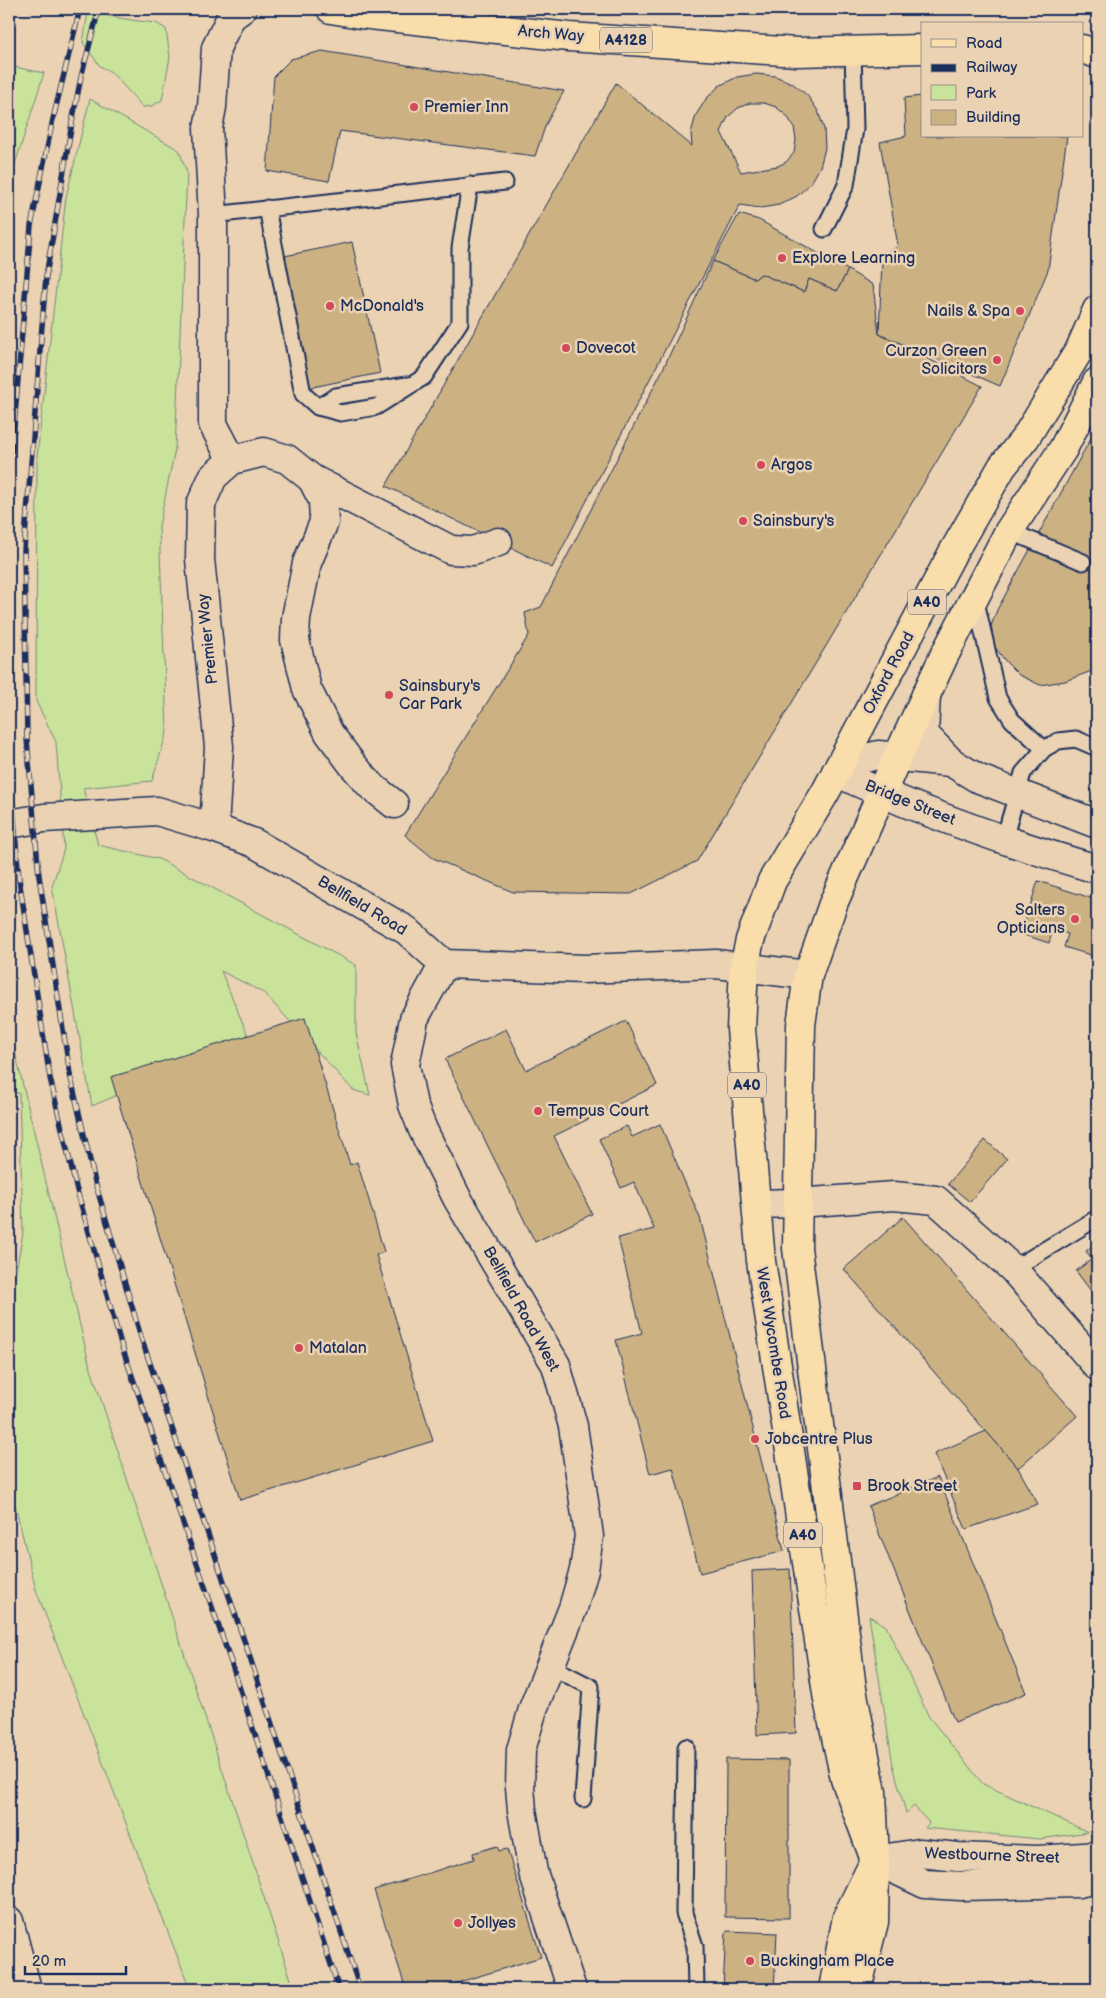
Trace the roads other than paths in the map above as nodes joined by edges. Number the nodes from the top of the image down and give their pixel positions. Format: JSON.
{"nodes":[{"id":1,"x":242,"y":9,"type":"edge"},
{"id":2,"x":331,"y":9,"type":"edge"},
{"id":3,"x":921,"y":49,"type":"edge"},
{"id":4,"x":853,"y":50,"type":"junction"},
{"id":5,"x":1084,"y":50,"type":"edge"},
{"id":6,"x":1097,"y":54,"type":"edge"},
{"id":7,"x":505,"y":182,"type":"dead end"},
{"id":8,"x":470,"y":185,"type":"junction"},
{"id":9,"x":267,"y":208,"type":"junction"},
{"id":10,"x":214,"y":215,"type":"junction"},
{"id":11,"x":824,"y":229,"type":"dead end"},
{"id":12,"x":1097,"y":310,"type":"edge"},
{"id":13,"x":1097,"y":382,"type":"edge"},
{"id":14,"x":232,"y":460,"type":"junction"},
{"id":15,"x":312,"y":479,"type":"junction"},
{"id":16,"x":1009,"y":531,"type":"junction"},
{"id":17,"x":498,"y":542,"type":"dead end"},
{"id":18,"x":1083,"y":562,"type":"dead end"},
{"id":19,"x":975,"y":597,"type":"junction"},
{"id":20,"x":926,"y":695,"type":"junction"},
{"id":21,"x":1097,"y":748,"type":"edge"},
{"id":22,"x":1044,"y":749,"type":"junction"},
{"id":23,"x":897,"y":758,"type":"junction"},
{"id":24,"x":951,"y":762,"type":"junction"},
{"id":25,"x":836,"y":772,"type":"junction"},
{"id":26,"x":881,"y":793,"type":"junction"},
{"id":27,"x":1018,"y":793,"type":"junction"},
{"id":28,"x":394,"y":804,"type":"dead end"},
{"id":29,"x":9,"y":824,"type":"edge"},
{"id":30,"x":1097,"y":824,"type":"edge"},
{"id":31,"x":214,"y":828,"type":"junction"},
{"id":32,"x":1004,"y":840,"type":"junction"},
{"id":33,"x":1097,"y":869,"type":"edge"},
{"id":34,"x":444,"y":964,"type":"junction"},
{"id":35,"x":744,"y":967,"type":"junction"},
{"id":36,"x":808,"y":975,"type":"junction"},
{"id":37,"x":797,"y":1203,"type":"junction"},
{"id":38,"x":757,"y":1204,"type":"junction"},
{"id":39,"x":1097,"y":1218,"type":"edge"},
{"id":40,"x":1013,"y":1269,"type":"junction"},
{"id":41,"x":1097,"y":1366,"type":"edge"},
{"id":42,"x":550,"y":1666,"type":"junction"},
{"id":43,"x":686,"y":1747,"type":"dead end"},
{"id":44,"x":583,"y":1798,"type":"dead end"},
{"id":45,"x":1097,"y":1856,"type":"edge"},
{"id":46,"x":875,"y":1860,"type":"junction"},
{"id":47,"x":1097,"y":1879,"type":"edge"},
{"id":48,"x":9,"y":1921,"type":"edge"},
{"id":49,"x":27,"y":1989,"type":"edge"},
{"id":50,"x":572,"y":1989,"type":"edge"},
{"id":51,"x":696,"y":1989,"type":"edge"},
{"id":52,"x":833,"y":1989,"type":"edge"},
{"id":53,"x":857,"y":1989,"type":"edge"}],
"edges":[{"from":1,"to":10,"type":"street"},
{"from":2,"to":4,"type":"main road","name":"Arch Way","number":"A4128"},
{"from":3,"to":4,"type":"main road","name":"Arch Way","number":"A4128"},
{"from":4,"to":11,"type":"lane"},
{"from":5,"to":6,"type":"main road"},
{"from":7,"to":8,"type":"lane"},
{"from":8,"to":9,"type":"lane"},
{"from":8,"to":9,"type":"lane"},
{"from":9,"to":10,"type":"lane"},
{"from":10,"to":14,"type":"street"},
{"from":12,"to":25,"type":"main road","name":"Oxford Road","number":"A40"},
{"from":13,"to":16,"type":"main road","number":"A40"},
{"from":14,"to":15,"type":"street"},
{"from":14,"to":31,"type":"street","name":"Premier Way"},
{"from":15,"to":17,"type":"street"},
{"from":15,"to":28,"type":"street"},
{"from":16,"to":18,"type":"lane"},
{"from":16,"to":19,"type":"main road","number":"A40"},
{"from":19,"to":20,"type":"main road","number":"A40"},
{"from":19,"to":22,"type":"lane"},
{"from":20,"to":23,"type":"main road","number":"A40"},
{"from":20,"to":24,"type":"street","name":"Bridge Street"},
{"from":21,"to":22,"type":"lane"},
{"from":22,"to":27,"type":"lane"},
{"from":23,"to":24,"type":"street","name":"Bridge Street"},
{"from":23,"to":25,"type":"street","name":"Bridge Street"},
{"from":23,"to":26,"type":"main road","number":"A40"},
{"from":24,"to":27,"type":"street","name":"Bridge Street"},
{"from":25,"to":26,"type":"street","name":"Bridge Street"},
{"from":25,"to":35,"type":"main road","name":"Oxford Road","number":"A40"},
{"from":26,"to":32,"type":"street","name":"Bridge Street"},
{"from":26,"to":36,"type":"main road","number":"A40"},
{"from":27,"to":30,"type":"street","name":"Bridge Street"},
{"from":27,"to":32,"type":"lane"},
{"from":29,"to":31,"type":"street","name":"Bellfield Road"},
{"from":31,"to":34,"type":"street","name":"Bellfield Road"},
{"from":32,"to":33,"type":"street","name":"Bridge Street"},
{"from":34,"to":35,"type":"street"},
{"from":34,"to":42,"type":"street","name":"Bellfield Road West"},
{"from":35,"to":36,"type":"street"},
{"from":35,"to":38,"type":"main road","name":"West Wycombe Road","number":"A40"},
{"from":36,"to":37,"type":"main road","name":"West Wycombe Road","number":"A40"},
{"from":37,"to":38,"type":"street"},
{"from":37,"to":40,"type":"street"},
{"from":37,"to":46,"type":"main road","name":"West Wycombe Road","number":"A40"},
{"from":38,"to":46,"type":"main road","name":"West Wycombe Road","number":"A40"},
{"from":39,"to":40,"type":"lane"},
{"from":40,"to":41,"type":"street"},
{"from":42,"to":44,"type":"lane"},
{"from":42,"to":50,"type":"street","name":"Bellfield Road West"},
{"from":43,"to":51,"type":"lane"},
{"from":45,"to":46,"type":"street","name":"Westbourne Street"},
{"from":46,"to":47,"type":"street","name":"Westbourne Street"},
{"from":46,"to":52,"type":"main road","name":"West Wycombe Road","number":"A40"},
{"from":46,"to":53,"type":"main road","name":"West Wycombe Road","number":"A40"},
{"from":48,"to":49,"type":"street"}]}
